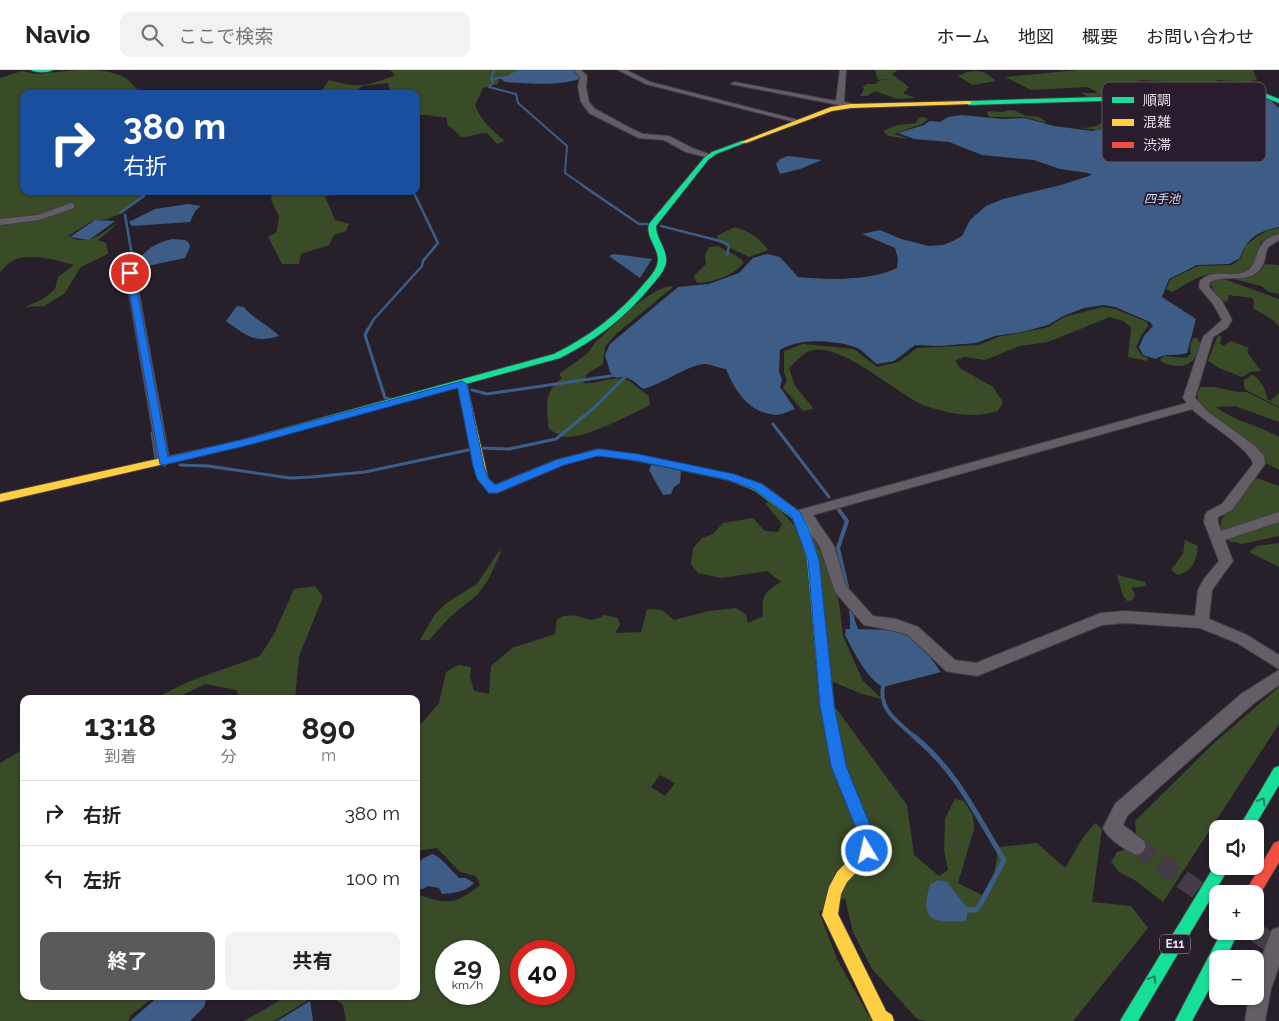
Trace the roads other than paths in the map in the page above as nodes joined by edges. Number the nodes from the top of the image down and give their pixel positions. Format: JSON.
{"nodes":[{"id":1,"x":34,"y":70,"type":"edge"},
{"id":2,"x":50,"y":70,"type":"edge"},
{"id":3,"x":577,"y":70,"type":"edge"},
{"id":4,"x":621,"y":70,"type":"edge"},
{"id":5,"x":843,"y":70,"type":"edge"},
{"id":6,"x":734,"y":84,"type":"dead end"},
{"id":7,"x":1266,"y":95,"type":"edge"},
{"id":8,"x":1102,"y":99,"type":"edge"},
{"id":9,"x":1278,"y":100,"type":"edge"},
{"id":10,"x":846,"y":105,"type":"junction"},
{"id":11,"x":798,"y":121,"type":"junction"},
{"id":12,"x":710,"y":156,"type":"junction"},
{"id":13,"x":71,"y":206,"type":"dead end"},
{"id":14,"x":0,"y":222,"type":"edge"},
{"id":15,"x":1279,"y":237,"type":"edge"},
{"id":16,"x":130,"y":271,"type":"dead end"},
{"id":17,"x":462,"y":384,"type":"junction"},
{"id":18,"x":1194,"y":405,"type":"junction"},
{"id":19,"x":164,"y":462,"type":"junction"},
{"id":20,"x":0,"y":498,"type":"edge"},
{"id":21,"x":800,"y":514,"type":"junction"},
{"id":22,"x":1279,"y":518,"type":"edge"},
{"id":23,"x":1217,"y":537,"type":"junction"},
{"id":24,"x":1201,"y":622,"type":"junction"},
{"id":25,"x":1279,"y":663,"type":"edge"},
{"id":26,"x":1279,"y":677,"type":"edge"},
{"id":27,"x":1279,"y":772,"type":"edge"},
{"id":28,"x":1250,"y":820,"type":"edge"},
{"id":29,"x":1137,"y":846,"type":"tunnel mouth"},
{"id":30,"x":1279,"y":848,"type":"edge"},
{"id":31,"x":1217,"y":875,"type":"edge"},
{"id":32,"x":1257,"y":885,"type":"edge"},
{"id":33,"x":1279,"y":937,"type":"edge"},
{"id":34,"x":1226,"y":940,"type":"edge"},
{"id":35,"x":1209,"y":986,"type":"edge"},
{"id":36,"x":886,"y":1021,"type":"edge"},
{"id":37,"x":1128,"y":1021,"type":"edge"},
{"id":38,"x":1183,"y":1021,"type":"edge"},
{"id":39,"x":1194,"y":1021,"type":"edge"},
{"id":40,"x":1255,"y":1021,"type":"edge"}],
"edges":[{"from":1,"to":2,"type":"main road"},
{"from":3,"to":12,"type":"street"},
{"from":4,"to":11,"type":"street"},
{"from":5,"to":10,"type":"street"},
{"from":6,"to":10,"type":"street"},
{"from":7,"to":9,"type":"main road"},
{"from":8,"to":10,"type":"main road"},
{"from":10,"to":11,"type":"main road"},
{"from":11,"to":12,"type":"main road"},
{"from":12,"to":17,"type":"main road"},
{"from":13,"to":14,"type":"street"},
{"from":15,"to":18,"type":"street"},
{"from":16,"to":19,"type":"street"},
{"from":17,"to":19,"type":"main road"},
{"from":17,"to":21,"type":"main road"},
{"from":18,"to":21,"type":"street"},
{"from":18,"to":23,"type":"street"},
{"from":19,"to":20,"type":"main road"},
{"from":21,"to":24,"type":"street"},
{"from":21,"to":36,"type":"main road"},
{"from":22,"to":23,"type":"street"},
{"from":23,"to":24,"type":"street"},
{"from":24,"to":25,"type":"street"},
{"from":26,"to":29,"type":"street"},
{"from":28,"to":27,"type":"main road","one_way":true},
{"from":30,"to":32,"type":"main road"},
{"from":37,"to":31,"type":"main road","number":"E11","one_way":true},
{"from":33,"to":40,"type":"street"},
{"from":34,"to":38,"type":"main road"},
{"from":35,"to":39,"type":"main road"}]}
